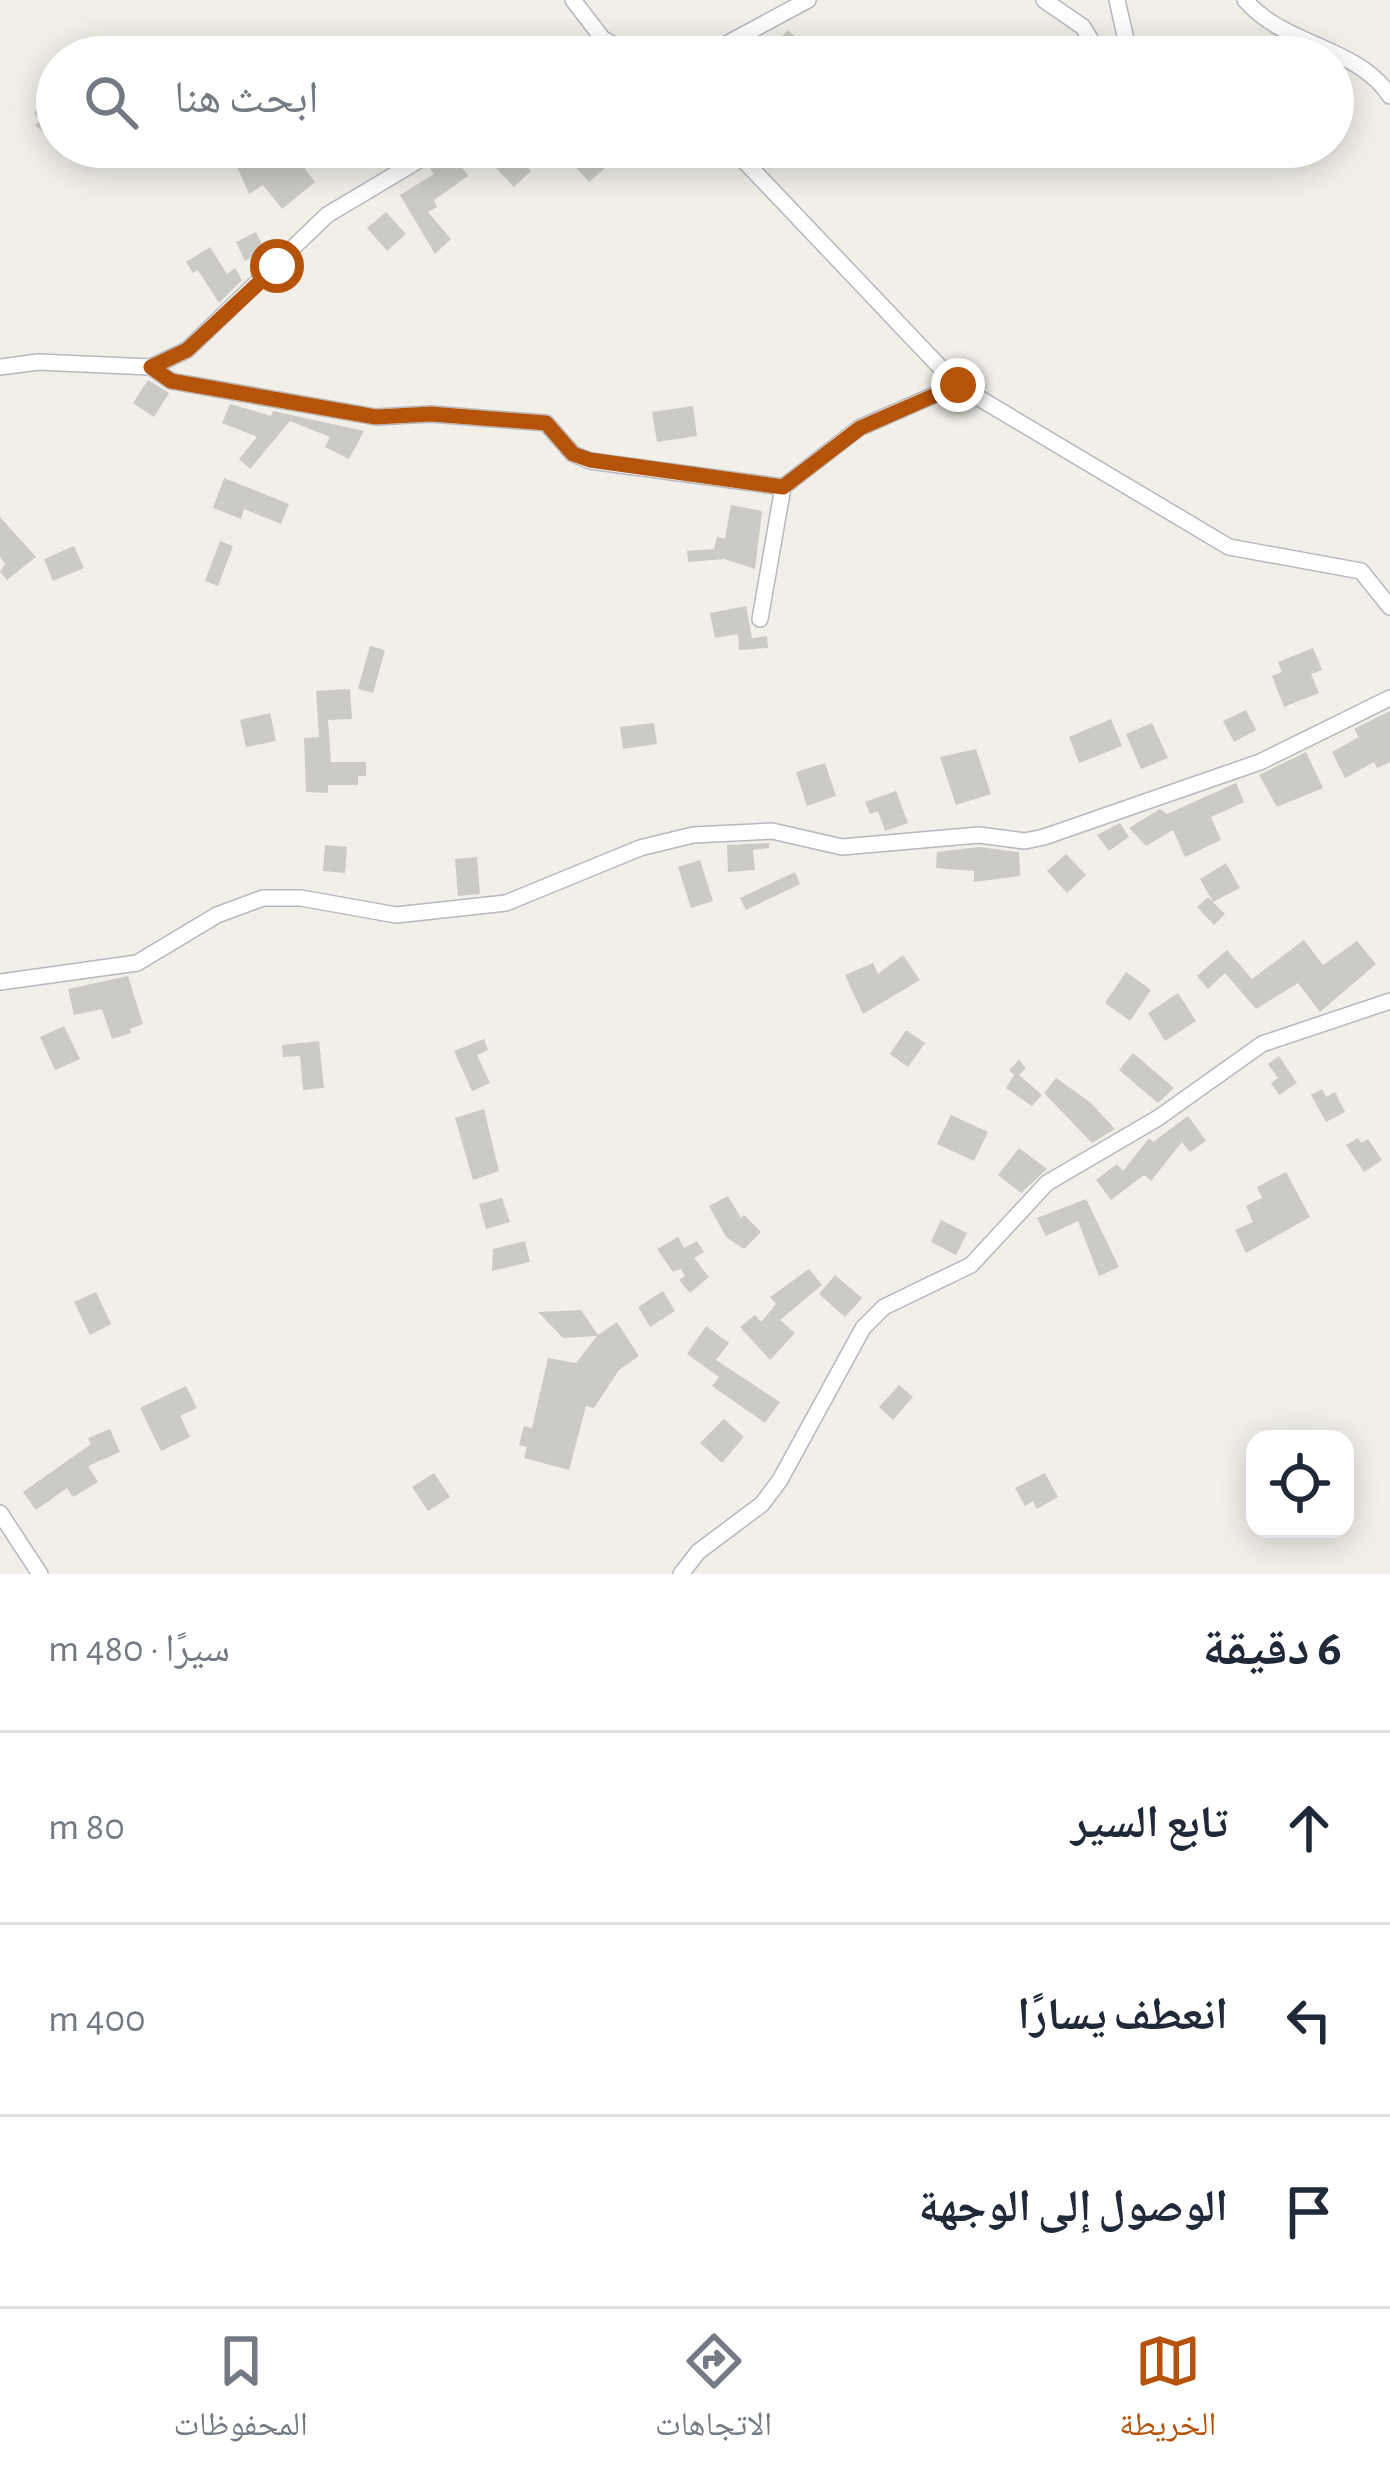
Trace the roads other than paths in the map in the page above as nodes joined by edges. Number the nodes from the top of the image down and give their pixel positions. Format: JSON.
{"nodes":[{"id":1,"x":573,"y":0,"type":"edge"},
{"id":2,"x":808,"y":0,"type":"edge"},
{"id":3,"x":1044,"y":0,"type":"edge"},
{"id":4,"x":1117,"y":0,"type":"edge"},
{"id":5,"x":1245,"y":0,"type":"edge"},
{"id":6,"x":601,"y":36,"type":"edge"},
{"id":7,"x":741,"y":36,"type":"edge"},
{"id":8,"x":1088,"y":36,"type":"edge"},
{"id":9,"x":1125,"y":36,"type":"edge"},
{"id":10,"x":1296,"y":36,"type":"edge"},
{"id":11,"x":1354,"y":64,"type":"edge"},
{"id":12,"x":1390,"y":96,"type":"edge"},
{"id":13,"x":406,"y":168,"type":"edge"},
{"id":14,"x":750,"y":168,"type":"edge"},
{"id":15,"x":0,"y":367,"type":"edge"},
{"id":16,"x":151,"y":367,"type":"junction"},
{"id":17,"x":958,"y":385,"type":"junction"},
{"id":18,"x":783,"y":487,"type":"junction"},
{"id":19,"x":1390,"y":607,"type":"edge"},
{"id":20,"x":760,"y":620,"type":"dead end"},
{"id":21,"x":1390,"y":698,"type":"edge"},
{"id":22,"x":0,"y":982,"type":"edge"},
{"id":23,"x":1390,"y":1001,"type":"edge"},
{"id":24,"x":0,"y":1513,"type":"edge"},
{"id":25,"x":40,"y":1574,"type":"edge"},
{"id":26,"x":681,"y":1574,"type":"edge"}],
"edges":[{"from":1,"to":6,"type":"street"},
{"from":2,"to":7,"type":"street"},
{"from":3,"to":8,"type":"street"},
{"from":4,"to":9,"type":"street"},
{"from":5,"to":10,"type":"street"},
{"from":11,"to":12,"type":"street"},
{"from":13,"to":16,"type":"street"},
{"from":14,"to":17,"type":"street"},
{"from":15,"to":16,"type":"street"},
{"from":16,"to":18,"type":"street"},
{"from":17,"to":18,"type":"street"},
{"from":17,"to":19,"type":"street"},
{"from":18,"to":20,"type":"street"},
{"from":21,"to":22,"type":"street"},
{"from":23,"to":26,"type":"street"},
{"from":24,"to":25,"type":"street"}]}
